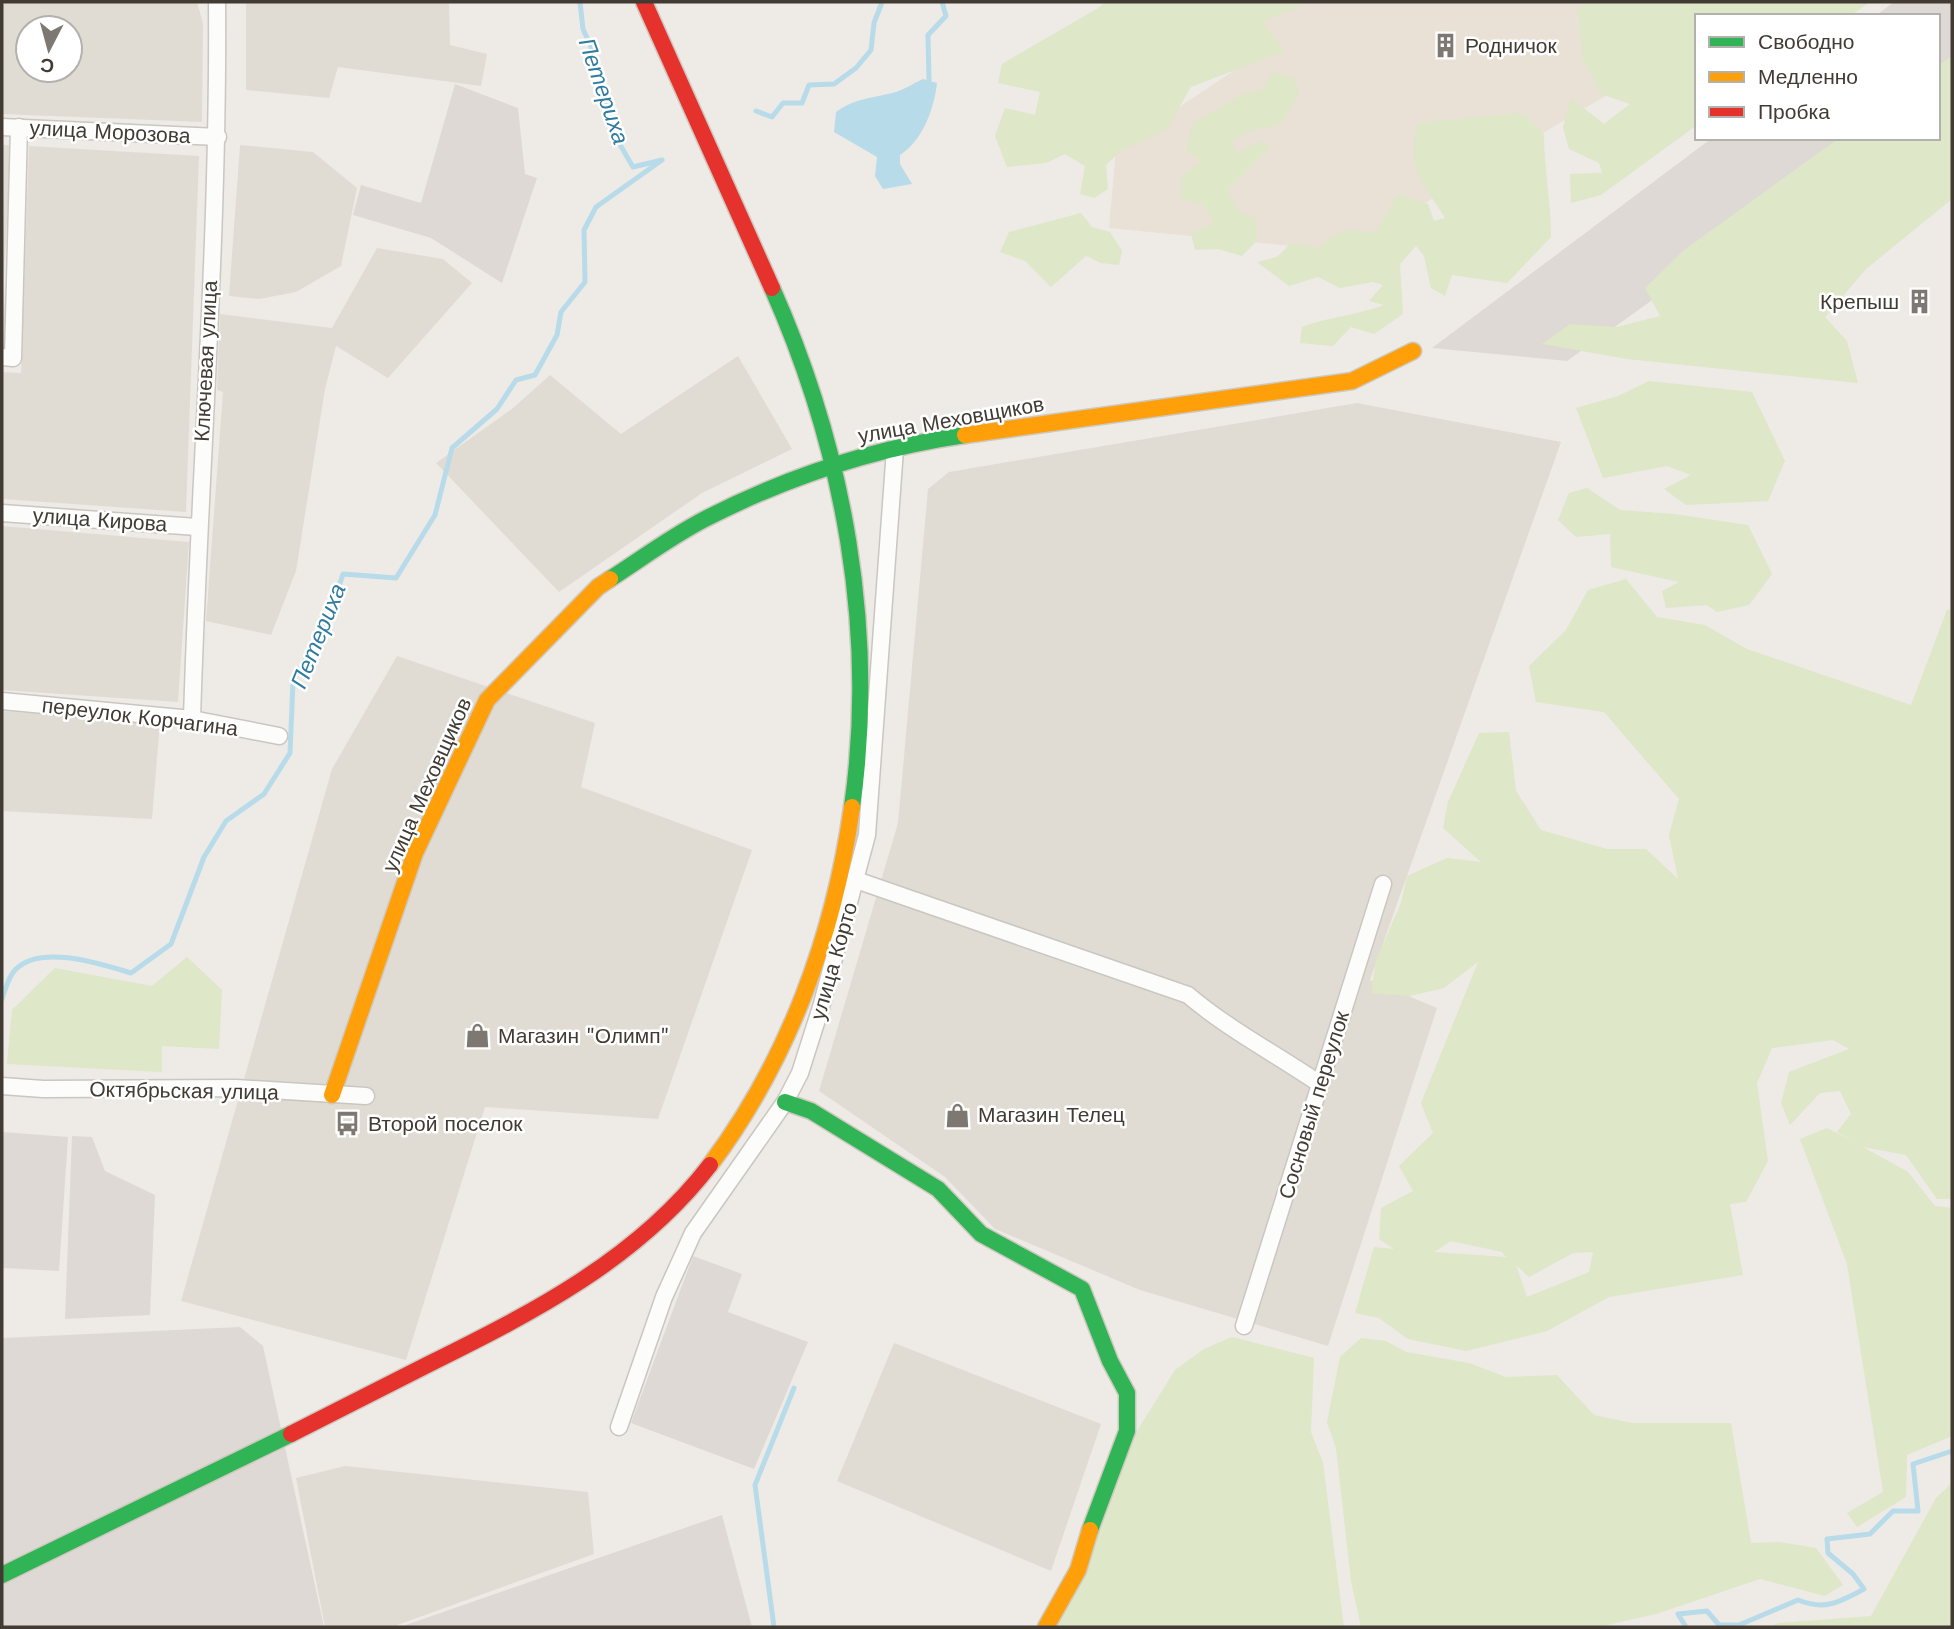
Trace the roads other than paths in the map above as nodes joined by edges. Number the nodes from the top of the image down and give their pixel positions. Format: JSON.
{"nodes":[{"id":1,"x":216,"y":2,"type":"edge"},
{"id":2,"x":644,"y":2,"type":"edge"},
{"id":3,"x":2,"y":127,"type":"edge"},
{"id":4,"x":19,"y":127,"type":"junction"},
{"id":5,"x":218,"y":137,"type":"junction"},
{"id":6,"x":1413,"y":352,"type":"dead end"},
{"id":7,"x":2,"y":357,"type":"edge"},
{"id":8,"x":895,"y":449,"type":"junction"},
{"id":9,"x":833,"y":464,"type":"junction"},
{"id":10,"x":2,"y":513,"type":"edge"},
{"id":11,"x":197,"y":527,"type":"junction"},
{"id":12,"x":2,"y":701,"type":"edge"},
{"id":13,"x":192,"y":719,"type":"junction"},
{"id":14,"x":278,"y":736,"type":"dead end"},
{"id":15,"x":856,"y":880,"type":"junction"},
{"id":16,"x":1383,"y":884,"type":"dead end"},
{"id":17,"x":1320,"y":1084,"type":"junction"},
{"id":18,"x":2,"y":1086,"type":"edge"},
{"id":19,"x":332,"y":1095,"type":"junction"},
{"id":20,"x":366,"y":1096,"type":"dead end"},
{"id":21,"x":785,"y":1102,"type":"junction"},
{"id":22,"x":1244,"y":1326,"type":"dead end"},
{"id":23,"x":619,"y":1427,"type":"dead end"},
{"id":24,"x":2,"y":1575,"type":"edge"},
{"id":25,"x":1046,"y":1627,"type":"edge"}],
"edges":[{"from":1,"to":5,"type":"street","name":"Ключевая улица"},
{"from":2,"to":9,"type":"street"},
{"from":3,"to":4,"type":"street","name":"улица Морозова"},
{"from":4,"to":5,"type":"street","name":"улица Морозова"},
{"from":4,"to":7,"type":"street"},
{"from":5,"to":11,"type":"street","name":"Ключевая улица"},
{"from":6,"to":8,"type":"street","name":"улица Меховщиков"},
{"from":8,"to":9,"type":"street","name":"улица Меховщиков"},
{"from":8,"to":15,"type":"street","name":"улица Корто"},
{"from":9,"to":19,"type":"street","name":"улица Меховщиков"},
{"from":9,"to":24,"type":"street"},
{"from":10,"to":11,"type":"street","name":"улица Кирова"},
{"from":11,"to":13,"type":"street","name":"Ключевая улица"},
{"from":12,"to":13,"type":"street","name":"переулок Корчагина"},
{"from":13,"to":14,"type":"street","name":"переулок Корчагина"},
{"from":15,"to":17,"type":"street"},
{"from":15,"to":21,"type":"street","name":"улица Корто"},
{"from":16,"to":17,"type":"street","name":"Сосновый переулок"},
{"from":17,"to":22,"type":"street","name":"Сосновый переулок"},
{"from":18,"to":19,"type":"street","name":"Октябрьская улица"},
{"from":19,"to":20,"type":"street","name":"Октябрьская улица"},
{"from":21,"to":23,"type":"street","name":"улица Корто"},
{"from":21,"to":25,"type":"street"}]}
